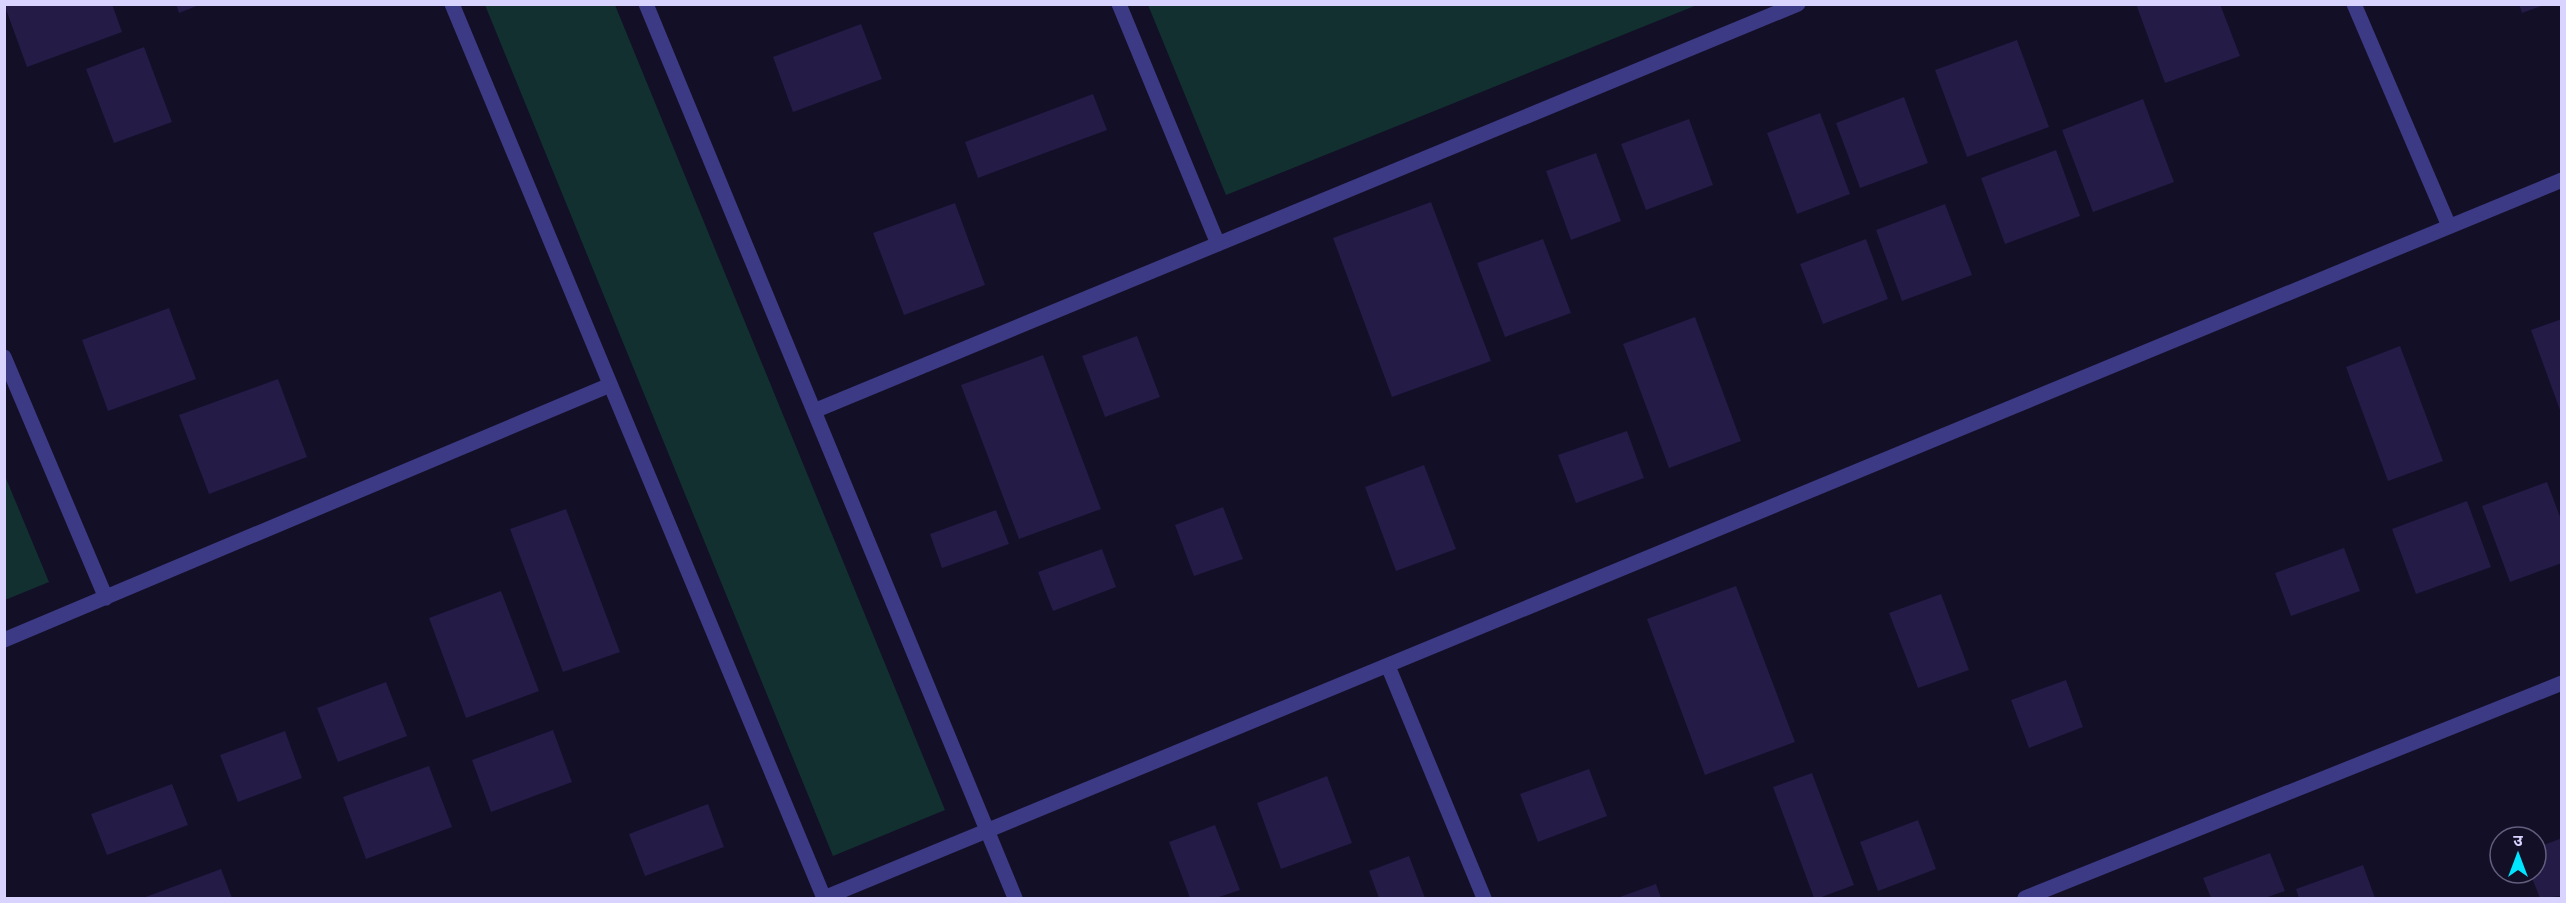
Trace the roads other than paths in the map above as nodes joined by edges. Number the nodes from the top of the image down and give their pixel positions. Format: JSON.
{"nodes":[{"id":1,"x":452,"y":4,"type":"edge"},
{"id":2,"x":646,"y":4,"type":"edge"},
{"id":3,"x":1119,"y":4,"type":"edge"},
{"id":4,"x":1798,"y":4,"type":"edge"},
{"id":5,"x":2354,"y":4,"type":"edge"},
{"id":6,"x":2562,"y":180,"type":"edge"},
{"id":7,"x":2449,"y":226,"type":"junction"},
{"id":8,"x":1218,"y":244,"type":"junction"},
{"id":9,"x":4,"y":357,"type":"edge"},
{"id":10,"x":610,"y":385,"type":"junction"},
{"id":11,"x":814,"y":411,"type":"junction"},
{"id":12,"x":106,"y":597,"type":"junction"},
{"id":13,"x":4,"y":640,"type":"edge"},
{"id":14,"x":1388,"y":666,"type":"junction"},
{"id":15,"x":2562,"y":683,"type":"edge"},
{"id":16,"x":987,"y":831,"type":"junction"},
{"id":17,"x":824,"y":898,"type":"edge"},
{"id":18,"x":1015,"y":898,"type":"edge"},
{"id":19,"x":1484,"y":898,"type":"edge"},
{"id":20,"x":2025,"y":898,"type":"edge"}],
"edges":[{"from":1,"to":10,"type":"street"},
{"from":2,"to":11,"type":"street"},
{"from":3,"to":8,"type":"street"},
{"from":4,"to":8,"type":"street"},
{"from":5,"to":7,"type":"street"},
{"from":6,"to":7,"type":"street"},
{"from":7,"to":14,"type":"street"},
{"from":8,"to":11,"type":"street"},
{"from":9,"to":12,"type":"street"},
{"from":10,"to":12,"type":"street"},
{"from":10,"to":17,"type":"street"},
{"from":11,"to":16,"type":"street"},
{"from":12,"to":13,"type":"street"},
{"from":14,"to":16,"type":"street"},
{"from":14,"to":19,"type":"street"},
{"from":15,"to":20,"type":"street"},
{"from":16,"to":17,"type":"street"},
{"from":16,"to":18,"type":"street"}]}
